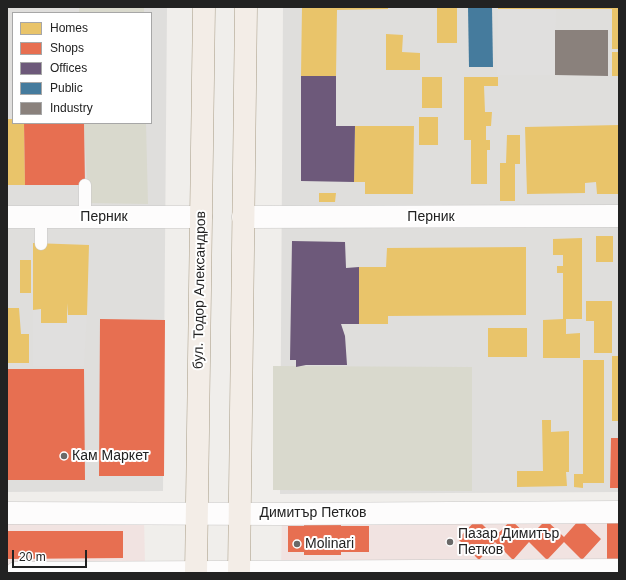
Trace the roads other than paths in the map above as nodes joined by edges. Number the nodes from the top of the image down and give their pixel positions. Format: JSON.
{"nodes":[{"id":1,"x":204,"y":7,"type":"edge"},
{"id":2,"x":246,"y":7,"type":"edge"},
{"id":3,"x":85,"y":185,"type":"dead end"},
{"id":4,"x":619,"y":216,"type":"edge"},
{"id":5,"x":7,"y":217,"type":"edge"},
{"id":6,"x":41,"y":217,"type":"junction"},
{"id":7,"x":85,"y":217,"type":"junction"},
{"id":8,"x":202,"y":217,"type":"junction"},
{"id":9,"x":243,"y":217,"type":"junction"},
{"id":10,"x":41,"y":244,"type":"dead end"},
{"id":11,"x":619,"y":512,"type":"edge"},
{"id":12,"x":7,"y":513,"type":"edge"},
{"id":13,"x":196,"y":513,"type":"junction"},
{"id":14,"x":240,"y":514,"type":"junction"},
{"id":15,"x":619,"y":570,"type":"edge"},
{"id":16,"x":196,"y":572,"type":"edge"},
{"id":17,"x":16,"y":573,"type":"edge"},
{"id":18,"x":239,"y":573,"type":"edge"}],
"edges":[{"from":1,"to":8,"type":"main road","name":"бул. Тодор Александров"},
{"from":2,"to":9,"type":"main road"},
{"from":3,"to":7,"type":"lane"},
{"from":4,"to":9,"type":"street","name":"Перник"},
{"from":5,"to":6,"type":"street","name":"Перник"},
{"from":6,"to":7,"type":"street","name":"Перник"},
{"from":6,"to":10,"type":"lane"},
{"from":7,"to":8,"type":"street","name":"Перник"},
{"from":8,"to":13,"type":"main road","name":"бул. Тодор Александров"},
{"from":9,"to":14,"type":"main road"},
{"from":11,"to":14,"type":"street","name":"Димитър Петков"},
{"from":12,"to":13,"type":"street","name":"Димитър Петков"},
{"from":13,"to":14,"type":"street","name":"Димитър Петков"},
{"from":13,"to":16,"type":"main road","name":"бул. Тодор Александров"},
{"from":14,"to":18,"type":"main road"},
{"from":15,"to":18,"type":"street"},
{"from":16,"to":17,"type":"street"},
{"from":16,"to":18,"type":"street"}]}
